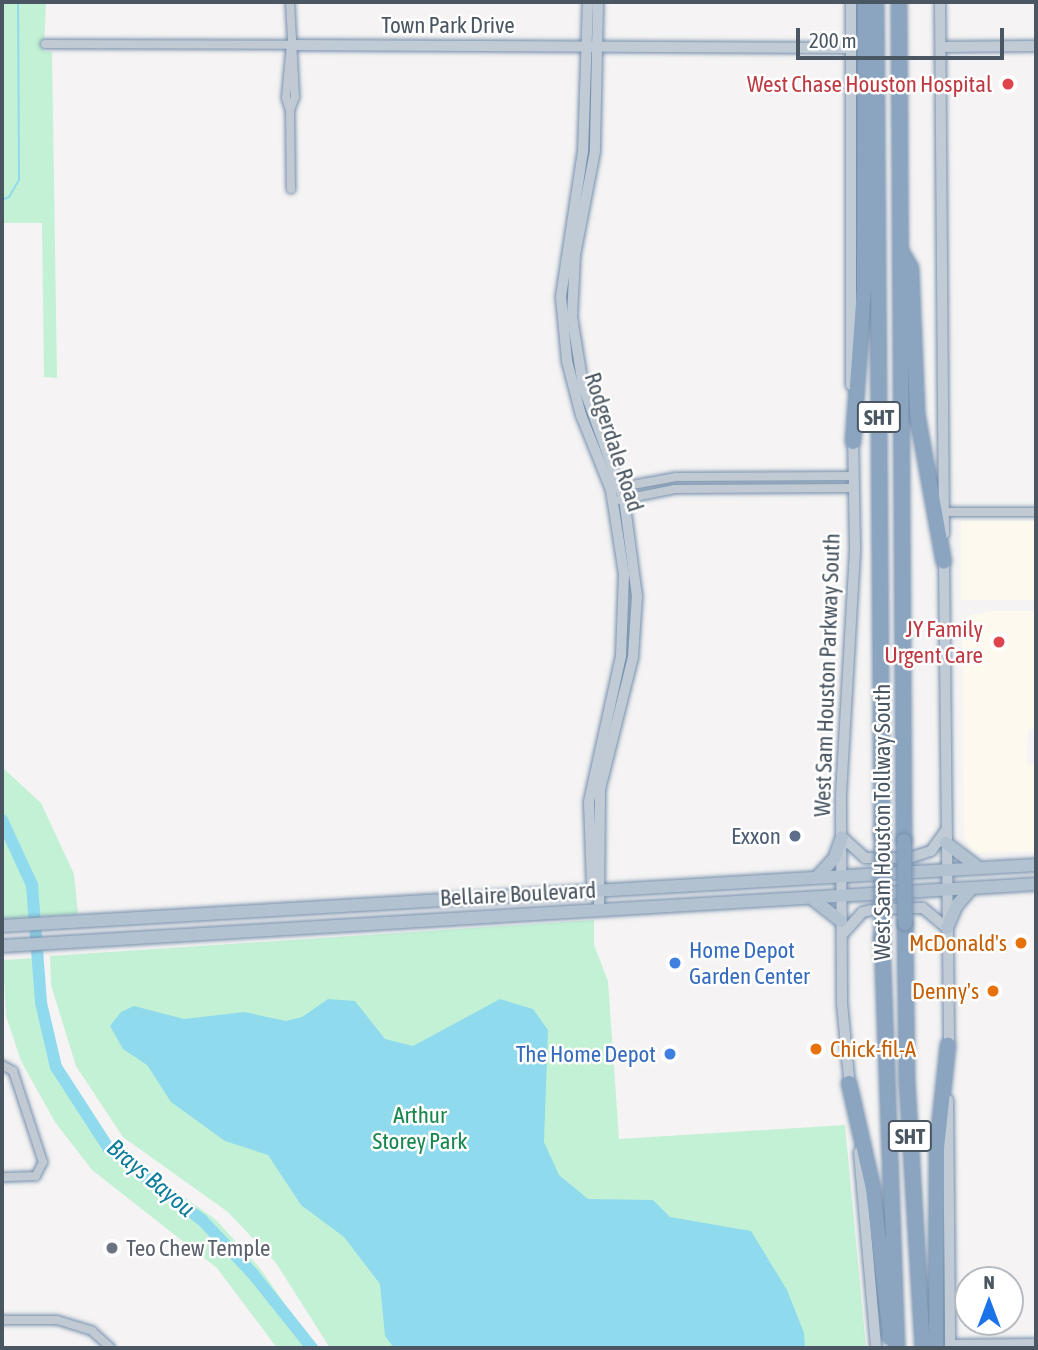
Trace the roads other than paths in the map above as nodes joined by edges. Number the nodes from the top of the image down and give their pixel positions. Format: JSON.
{"nodes":[{"id":1,"x":290,"y":2,"type":"edge"},
{"id":2,"x":588,"y":2,"type":"edge"},
{"id":3,"x":598,"y":2,"type":"edge"},
{"id":4,"x":851,"y":2,"type":"edge"},
{"id":5,"x":865,"y":2,"type":"edge"},
{"id":6,"x":876,"y":2,"type":"edge"},
{"id":7,"x":899,"y":2,"type":"edge"},
{"id":8,"x":940,"y":2,"type":"edge"},
{"id":9,"x":45,"y":44,"type":"dead end"},
{"id":10,"x":291,"y":45,"type":"junction"},
{"id":11,"x":1036,"y":46,"type":"edge"},
{"id":12,"x":592,"y":47,"type":"junction"},
{"id":13,"x":941,"y":47,"type":"junction"},
{"id":14,"x":852,"y":48,"type":"junction"},
{"id":15,"x":291,"y":189,"type":"dead end"},
{"id":16,"x":901,"y":251,"type":"junction"},
{"id":17,"x":853,"y":442,"type":"junction"},
{"id":18,"x":729,"y":476,"type":"junction"},
{"id":19,"x":854,"y":482,"type":"junction"},
{"id":20,"x":615,"y":488,"type":"junction"},
{"id":21,"x":729,"y":488,"type":"junction"},
{"id":22,"x":619,"y":501,"type":"junction"},
{"id":23,"x":944,"y":512,"type":"junction"},
{"id":24,"x":1036,"y":512,"type":"edge"},
{"id":25,"x":944,"y":562,"type":"junction"},
{"id":26,"x":946,"y":836,"type":"junction"},
{"id":27,"x":842,"y":837,"type":"junction"},
{"id":28,"x":1036,"y":865,"type":"edge"},
{"id":29,"x":980,"y":868,"type":"junction"},
{"id":30,"x":946,"y":870,"type":"junction"},
{"id":31,"x":842,"y":876,"type":"junction"},
{"id":32,"x":816,"y":878,"type":"junction"},
{"id":33,"x":1036,"y":884,"type":"edge"},
{"id":34,"x":972,"y":888,"type":"junction"},
{"id":35,"x":947,"y":890,"type":"junction"},
{"id":36,"x":598,"y":892,"type":"junction"},
{"id":37,"x":842,"y":896,"type":"junction"},
{"id":38,"x":811,"y":898,"type":"junction"},
{"id":39,"x":296,"y":909,"type":"junction"},
{"id":40,"x":599,"y":911,"type":"junction"},
{"id":41,"x":841,"y":921,"type":"junction"},
{"id":42,"x":7,"y":926,"type":"edge"},
{"id":43,"x":947,"y":928,"type":"junction"},
{"id":44,"x":297,"y":929,"type":"junction"},
{"id":45,"x":841,"y":936,"type":"junction"},
{"id":46,"x":7,"y":946,"type":"edge"},
{"id":47,"x":948,"y":1045,"type":"joint"},
{"id":48,"x":2,"y":1065,"type":"edge"},
{"id":49,"x":849,"y":1083,"type":"junction"},
{"id":50,"x":2,"y":1177,"type":"edge"},
{"id":51,"x":2,"y":1321,"type":"edge"},
{"id":52,"x":1036,"y":1344,"type":"edge"},
{"id":53,"x":945,"y":1347,"type":"edge"},
{"id":54,"x":111,"y":1348,"type":"edge"},
{"id":55,"x":876,"y":1348,"type":"edge"},
{"id":56,"x":891,"y":1348,"type":"edge"},
{"id":57,"x":897,"y":1348,"type":"edge"},
{"id":58,"x":923,"y":1348,"type":"edge"}],
"edges":[{"from":1,"to":10,"type":"street"},
{"from":2,"to":12,"type":"main road","name":"Rodgerdale Road"},
{"from":3,"to":12,"type":"main road","name":"Rodgerdale Road"},
{"from":4,"to":14,"type":"main road","name":"West Sam Houston Parkway South"},
{"from":5,"to":17,"type":"highway"},
{"from":6,"to":57,"type":"highway","name":"West Sam Houston Tollway South","number":"SHT","bridge":true},
{"from":7,"to":16,"type":"highway","name":"West Sam Houston Tollway South","number":"SHT"},
{"from":8,"to":13,"type":"main road"},
{"from":9,"to":10,"type":"street","name":"Town Park Drive"},
{"from":10,"to":12,"type":"main road","name":"Town Park Drive"},
{"from":10,"to":15,"type":"street"},
{"from":11,"to":13,"type":"main road"},
{"from":12,"to":14,"type":"main road","name":"Town Park Drive"},
{"from":12,"to":20,"type":"main road","name":"Rodgerdale Road"},
{"from":13,"to":23,"type":"main road"},
{"from":14,"to":17,"type":"main road","name":"West Sam Houston Parkway South"},
{"from":16,"to":25,"type":"highway"},
{"from":16,"to":58,"type":"highway","name":"West Sam Houston Tollway South","number":"SHT","bridge":true},
{"from":17,"to":19,"type":"main road","name":"West Sam Houston Parkway South"},
{"from":18,"to":19,"type":"street"},
{"from":18,"to":20,"type":"street"},
{"from":18,"to":21,"type":"street"},
{"from":19,"to":21,"type":"street"},
{"from":19,"to":27,"type":"main road","name":"West Sam Houston Parkway South"},
{"from":20,"to":22,"type":"main road","name":"Rodgerdale Road"},
{"from":21,"to":22,"type":"street"},
{"from":22,"to":36,"type":"main road","name":"Rodgerdale Road"},
{"from":23,"to":24,"type":"street"},
{"from":23,"to":25,"type":"main road"},
{"from":25,"to":26,"type":"main road"},
{"from":26,"to":27,"type":"main road"},
{"from":26,"to":29,"type":"main road"},
{"from":26,"to":30,"type":"main road"},
{"from":27,"to":31,"type":"main road","name":"West Sam Houston Parkway South"},
{"from":27,"to":32,"type":"main road"},
{"from":28,"to":29,"type":"main road","name":"Bellaire Boulevard"},
{"from":29,"to":30,"type":"main road","name":"Bellaire Boulevard"},
{"from":30,"to":31,"type":"main road","name":"Bellaire Boulevard"},
{"from":30,"to":35,"type":"main road"},
{"from":31,"to":32,"type":"main road","name":"Bellaire Boulevard"},
{"from":31,"to":37,"type":"main road","name":"West Sam Houston Parkway South"},
{"from":32,"to":36,"type":"main road","name":"Bellaire Boulevard"},
{"from":33,"to":34,"type":"main road","name":"Bellaire Boulevard"},
{"from":34,"to":35,"type":"main road","name":"Bellaire Boulevard"},
{"from":34,"to":43,"type":"main road"},
{"from":35,"to":37,"type":"main road","name":"Bellaire Boulevard"},
{"from":35,"to":43,"type":"main road"},
{"from":36,"to":39,"type":"main road","name":"Bellaire Boulevard"},
{"from":36,"to":40,"type":"main road","name":"Rodgerdale Road"},
{"from":37,"to":38,"type":"main road","name":"Bellaire Boulevard"},
{"from":37,"to":41,"type":"main road","name":"West Sam Houston Parkway South"},
{"from":38,"to":40,"type":"main road","name":"Bellaire Boulevard"},
{"from":38,"to":41,"type":"main road"},
{"from":39,"to":42,"type":"main road","name":"Bellaire Boulevard"},
{"from":39,"to":44,"type":"main road"},
{"from":40,"to":44,"type":"main road","name":"Bellaire Boulevard"},
{"from":41,"to":45,"type":"main road","name":"West Sam Houston Parkway South"},
{"from":43,"to":45,"type":"main road"},
{"from":43,"to":47,"type":"main road"},
{"from":44,"to":46,"type":"main road","name":"Bellaire Boulevard"},
{"from":45,"to":49,"type":"main road","name":"West Sam Houston Parkway South"},
{"from":47,"to":53,"type":"highway"},
{"from":48,"to":50,"type":"street"},
{"from":49,"to":55,"type":"main road","name":"West Sam Houston Parkway South"},
{"from":49,"to":56,"type":"highway"},
{"from":51,"to":54,"type":"street"},
{"from":52,"to":53,"type":"main road"}]}
